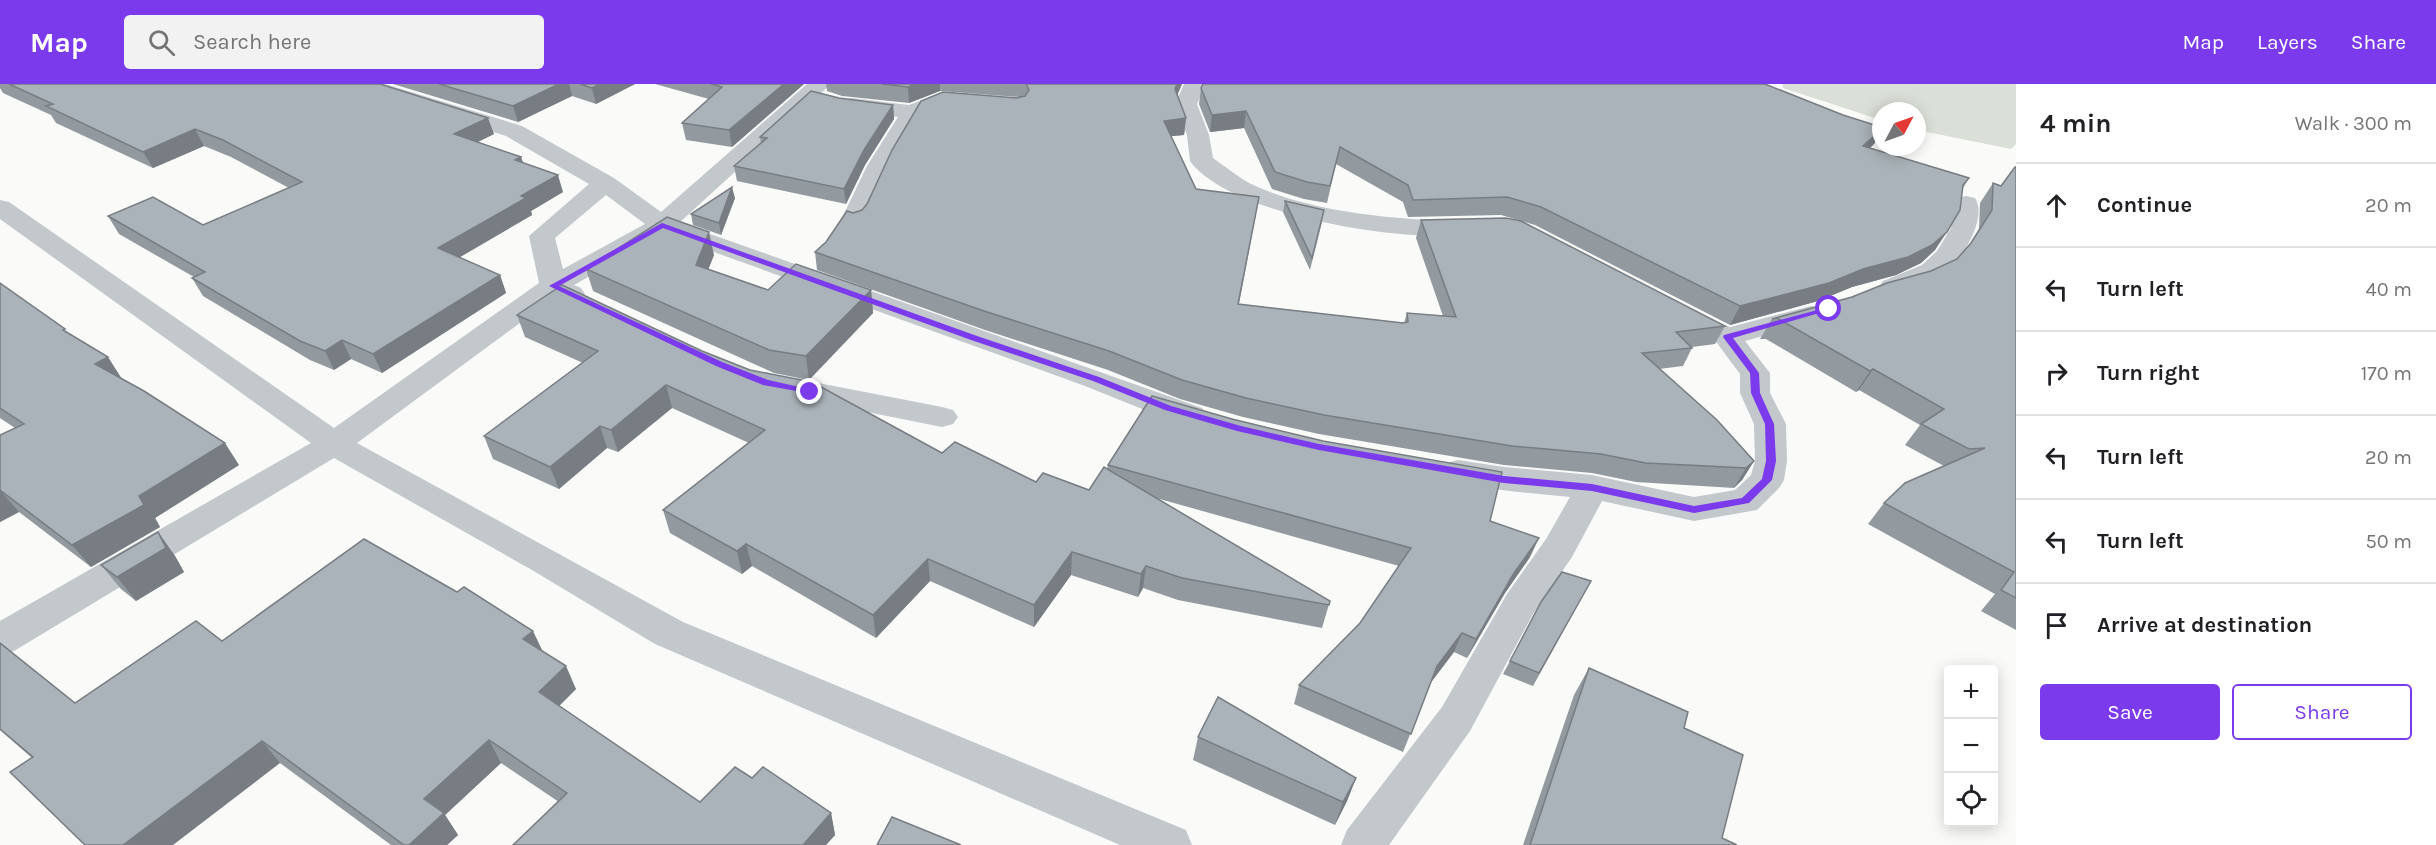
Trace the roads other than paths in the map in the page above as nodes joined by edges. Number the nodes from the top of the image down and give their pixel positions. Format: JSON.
{"nodes":[{"id":1,"x":363,"y":84,"type":"edge"},
{"id":2,"x":1196,"y":84,"type":"edge"},
{"id":3,"x":814,"y":89,"type":"edge"},
{"id":4,"x":417,"y":93,"type":"edge"},
{"id":5,"x":974,"y":101,"type":"edge"},
{"id":6,"x":912,"y":112,"type":"junction"},
{"id":7,"x":605,"y":183,"type":"junction"},
{"id":8,"x":1966,"y":203,"type":"edge"},
{"id":9,"x":0,"y":207,"type":"edge"},
{"id":10,"x":854,"y":220,"type":"edge"},
{"id":11,"x":662,"y":225,"type":"junction"},
{"id":12,"x":1491,"y":225,"type":"edge"},
{"id":13,"x":553,"y":286,"type":"junction"},
{"id":14,"x":1874,"y":292,"type":"edge"},
{"id":15,"x":591,"y":302,"type":"edge"},
{"id":16,"x":1837,"y":306,"type":"edge"},
{"id":17,"x":1688,"y":318,"type":"edge"},
{"id":18,"x":1727,"y":337,"type":"junction"},
{"id":19,"x":766,"y":383,"type":"edge"},
{"id":20,"x":942,"y":417,"type":"dead end"},
{"id":21,"x":1220,"y":423,"type":"edge"},
{"id":22,"x":334,"y":444,"type":"junction"},
{"id":23,"x":1435,"y":467,"type":"edge"},
{"id":24,"x":1592,"y":487,"type":"junction"},
{"id":25,"x":0,"y":640,"type":"edge"},
{"id":26,"x":1170,"y":845,"type":"edge"},
{"id":27,"x":1363,"y":845,"type":"edge"}],
"edges":[{"from":1,"to":4,"type":"street"},
{"from":2,"to":12,"type":"street"},
{"from":3,"to":6,"type":"street"},
{"from":3,"to":11,"type":"street"},
{"from":4,"to":7,"type":"street"},
{"from":5,"to":6,"type":"street"},
{"from":6,"to":10,"type":"street"},
{"from":7,"to":11,"type":"street"},
{"from":7,"to":13,"type":"street"},
{"from":8,"to":14,"type":"street"},
{"from":9,"to":22,"type":"street"},
{"from":11,"to":13,"type":"street"},
{"from":11,"to":21,"type":"street"},
{"from":13,"to":15,"type":"street"},
{"from":13,"to":22,"type":"street"},
{"from":16,"to":18,"type":"street"},
{"from":17,"to":18,"type":"street"},
{"from":18,"to":24,"type":"street"},
{"from":19,"to":20,"type":"street"},
{"from":22,"to":25,"type":"street"},
{"from":22,"to":26,"type":"street"},
{"from":23,"to":24,"type":"street"},
{"from":24,"to":27,"type":"street"}]}
